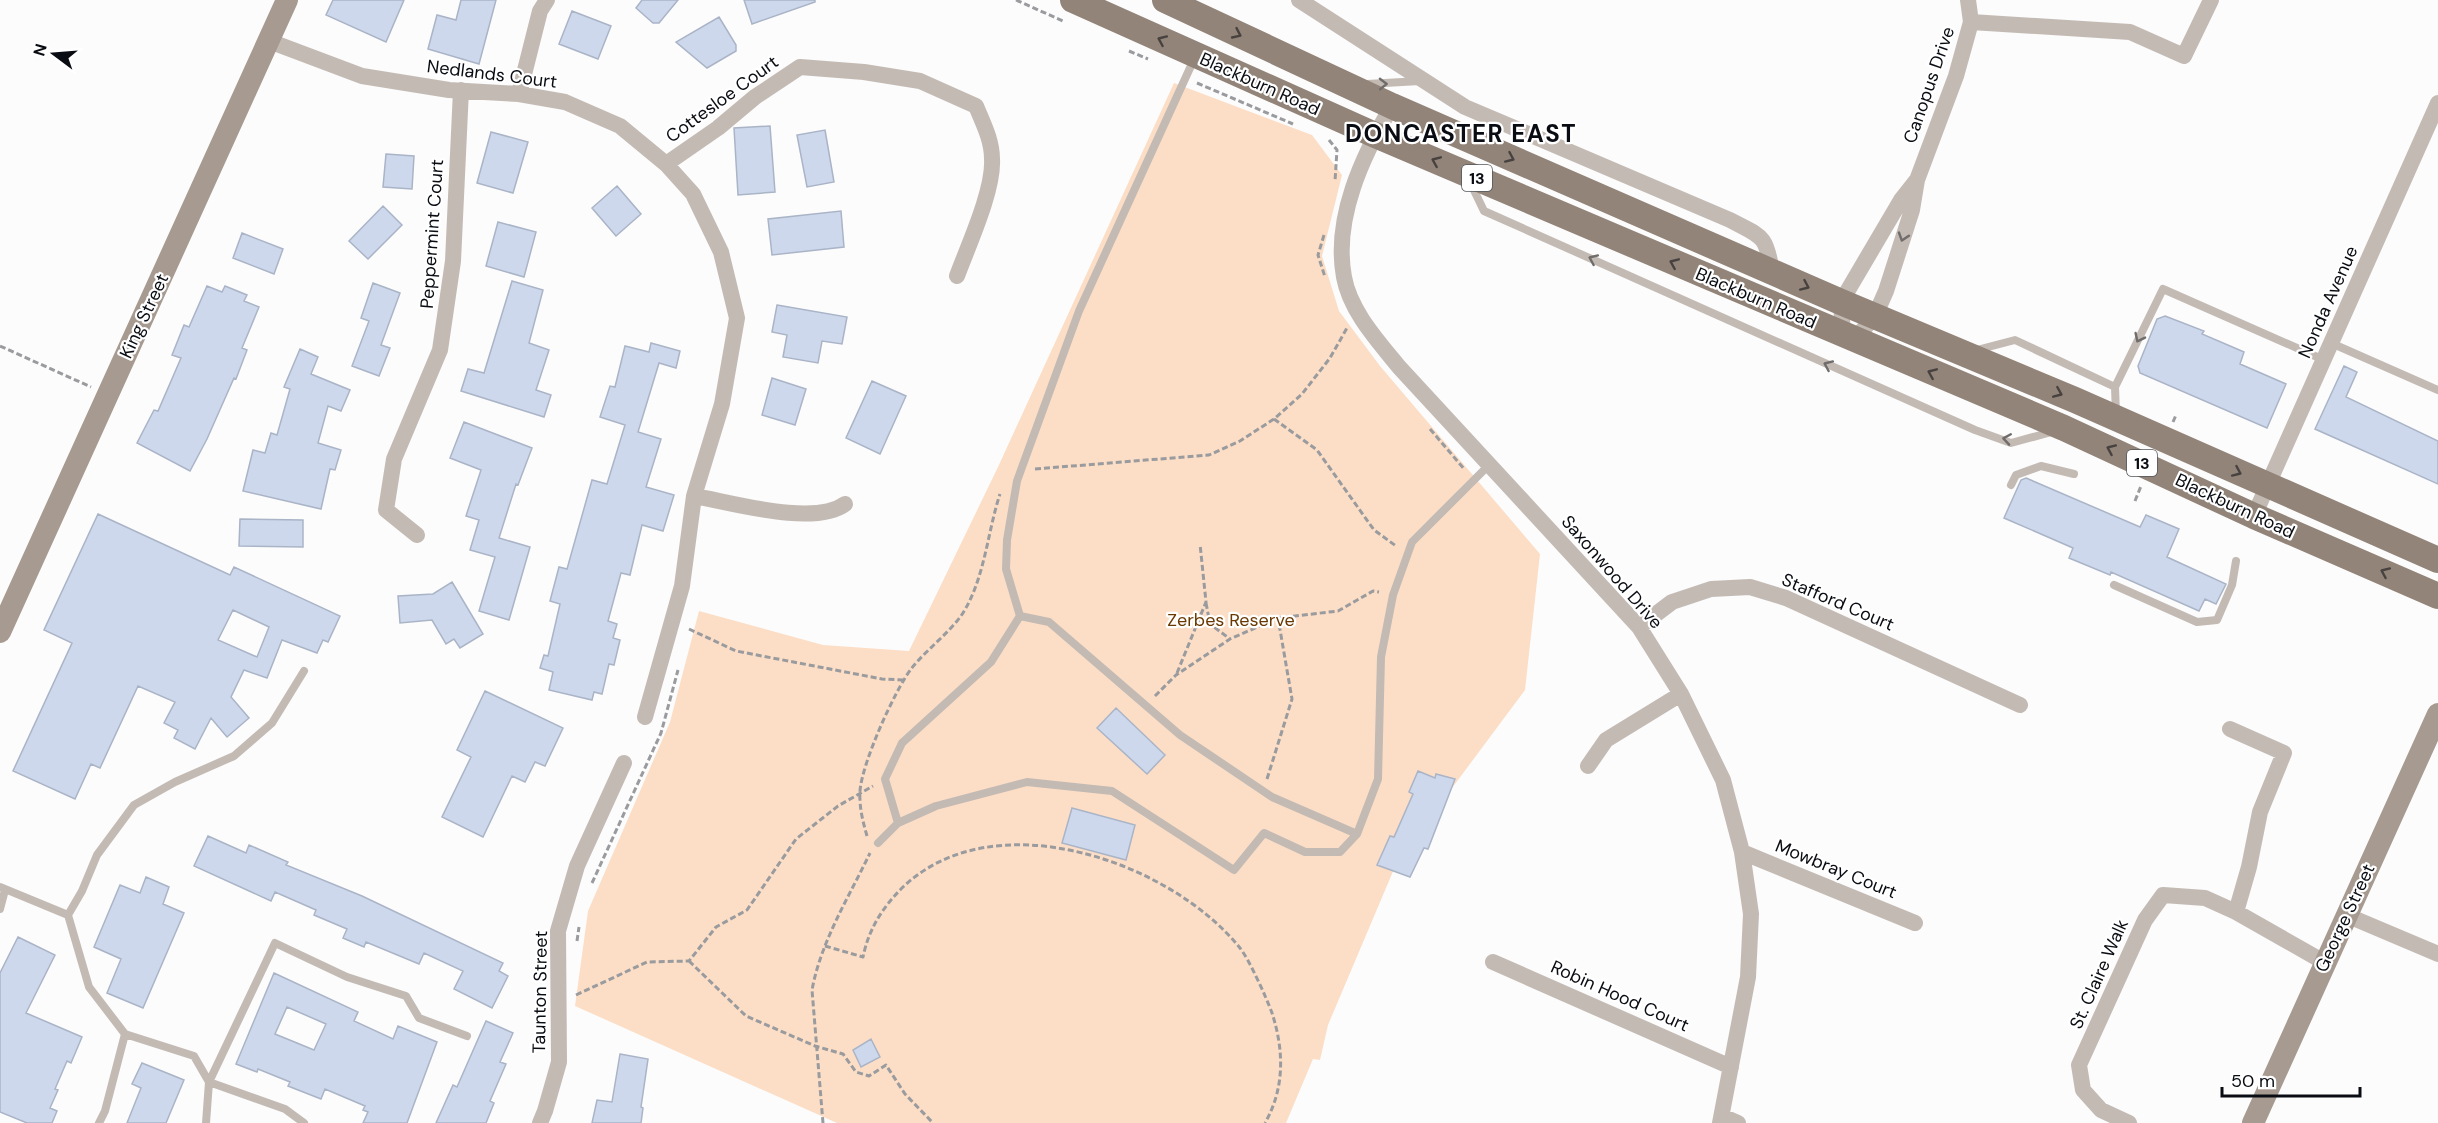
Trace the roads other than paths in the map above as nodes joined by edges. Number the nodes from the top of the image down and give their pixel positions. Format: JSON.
{"nodes":[{"id":1,"x":288,"y":0,"type":"edge"},
{"id":2,"x":547,"y":0,"type":"edge"},
{"id":3,"x":1165,"y":0,"type":"edge"},
{"id":4,"x":1299,"y":0,"type":"edge"},
{"id":5,"x":1968,"y":0,"type":"edge"},
{"id":6,"x":2211,"y":0,"type":"edge"},
{"id":7,"x":1083,"y":2,"type":"edge"},
{"id":8,"x":1971,"y":22,"type":"junction"},
{"id":9,"x":270,"y":41,"type":"junction"},
{"id":10,"x":1196,"y":55,"type":"junction"},
{"id":11,"x":1423,"y":80,"type":"junction"},
{"id":12,"x":1342,"y":84,"type":"junction"},
{"id":13,"x":461,"y":90,"type":"junction"},
{"id":14,"x":519,"y":94,"type":"junction"},
{"id":15,"x":2438,"y":103,"type":"edge"},
{"id":16,"x":1392,"y":106,"type":"junction"},
{"id":17,"x":1375,"y":135,"type":"junction"},
{"id":18,"x":666,"y":164,"type":"junction"},
{"id":19,"x":1466,"y":173,"type":"junction"},
{"id":20,"x":1917,"y":180,"type":"junction"},
{"id":21,"x":1772,"y":272,"type":"junction"},
{"id":22,"x":957,"y":276,"type":"dead end"},
{"id":23,"x":1841,"y":302,"type":"junction"},
{"id":24,"x":1875,"y":316,"type":"junction"},
{"id":25,"x":1849,"y":338,"type":"junction"},
{"id":26,"x":2331,"y":343,"type":"junction"},
{"id":27,"x":1964,"y":353,"type":"junction"},
{"id":28,"x":2324,"y":360,"type":"junction"},
{"id":29,"x":2007,"y":372,"type":"junction"},
{"id":30,"x":2115,"y":387,"type":"junction"},
{"id":31,"x":2438,"y":390,"type":"edge"},
{"id":32,"x":1997,"y":400,"type":"junction"},
{"id":33,"x":2116,"y":419,"type":"junction"},
{"id":34,"x":2064,"y":428,"type":"junction"},
{"id":35,"x":1489,"y":465,"type":"junction"},
{"id":36,"x":2074,"y":474,"type":"dead end"},
{"id":37,"x":2011,"y":485,"type":"dead end"},
{"id":38,"x":2267,"y":486,"type":"junction"},
{"id":39,"x":694,"y":496,"type":"junction"},
{"id":40,"x":845,"y":504,"type":"dead end"},
{"id":41,"x":2254,"y":516,"type":"junction"},
{"id":42,"x":417,"y":535,"type":"dead end"},
{"id":43,"x":2438,"y":560,"type":"edge"},
{"id":44,"x":2236,"y":561,"type":"dead end"},
{"id":45,"x":2114,"y":585,"type":"dead end"},
{"id":46,"x":2438,"y":596,"type":"edge"},
{"id":47,"x":1020,"y":616,"type":"junction"},
{"id":48,"x":1639,"y":627,"type":"junction"},
{"id":49,"x":0,"y":632,"type":"edge"},
{"id":50,"x":304,"y":671,"type":"dead end"},
{"id":51,"x":1681,"y":694,"type":"junction"},
{"id":52,"x":2020,"y":705,"type":"dead end"},
{"id":53,"x":2438,"y":714,"type":"edge"},
{"id":54,"x":645,"y":717,"type":"dead end"},
{"id":55,"x":2230,"y":729,"type":"dead end"},
{"id":56,"x":624,"y":763,"type":"dead end"},
{"id":57,"x":1588,"y":766,"type":"dead end"},
{"id":58,"x":898,"y":823,"type":"junction"},
{"id":59,"x":1357,"y":834,"type":"junction"},
{"id":60,"x":878,"y":843,"type":"road end"},
{"id":61,"x":1742,"y":852,"type":"junction"},
{"id":62,"x":2,"y":888,"type":"edge"},
{"id":63,"x":0,"y":909,"type":"edge"},
{"id":64,"x":2236,"y":912,"type":"junction"},
{"id":65,"x":68,"y":915,"type":"junction"},
{"id":66,"x":2346,"y":915,"type":"junction"},
{"id":67,"x":1915,"y":923,"type":"dead end"},
{"id":68,"x":2438,"y":954,"type":"edge"},
{"id":69,"x":1493,"y":962,"type":"dead end"},
{"id":70,"x":2324,"y":962,"type":"junction"},
{"id":71,"x":125,"y":1034,"type":"junction"},
{"id":72,"x":467,"y":1036,"type":"dead end"},
{"id":73,"x":1731,"y":1066,"type":"junction"},
{"id":74,"x":208,"y":1082,"type":"junction"},
{"id":75,"x":1721,"y":1119,"type":"edge"},
{"id":76,"x":99,"y":1123,"type":"edge"},
{"id":77,"x":206,"y":1123,"type":"edge"},
{"id":78,"x":304,"y":1123,"type":"edge"},
{"id":79,"x":540,"y":1123,"type":"edge"},
{"id":80,"x":1738,"y":1123,"type":"edge"},
{"id":81,"x":2129,"y":1123,"type":"edge"},
{"id":82,"x":2253,"y":1123,"type":"edge"}],
"edges":[{"from":1,"to":9,"type":"main road","name":"King Street"},
{"from":2,"to":14,"type":"street"},
{"from":3,"to":12,"type":"main road","name":"Blackburn Road","number":"13","one_way":true},
{"from":4,"to":11,"type":"street"},
{"from":5,"to":8,"type":"street","name":"Canopus Drive"},
{"from":6,"to":8,"type":"street"},
{"from":10,"to":7,"type":"main road","name":"Blackburn Road","number":"13","one_way":true},
{"from":8,"to":20,"type":"street","name":"Canopus Drive"},
{"from":9,"to":13,"type":"street","name":"Nedlands Court"},
{"from":9,"to":49,"type":"main road","name":"King Street"},
{"from":10,"to":17,"type":"main road","name":"Blackburn Road","number":"13"},
{"from":10,"to":47,"type":"lane"},
{"from":12,"to":11,"type":"lane","one_way":true},
{"from":11,"to":21,"type":"street"},
{"from":12,"to":16,"type":"main road","name":"Blackburn Road","number":"13"},
{"from":13,"to":14,"type":"street","name":"Nedlands Court"},
{"from":13,"to":42,"type":"street","name":"Peppermint Court"},
{"from":14,"to":18,"type":"street","name":"Nedlands Court"},
{"from":15,"to":26,"type":"street","name":"Nonda Avenue"},
{"from":16,"to":17,"type":"street","name":"Saxonwood Drive"},
{"from":16,"to":21,"type":"main road","name":"Blackburn Road","number":"13","one_way":true},
{"from":19,"to":17,"type":"main road","name":"Blackburn Road","number":"13","one_way":true},
{"from":17,"to":35,"type":"street","name":"Saxonwood Drive"},
{"from":18,"to":22,"type":"street","name":"Cottesloe Court"},
{"from":18,"to":39,"type":"street","name":"Nedlands Court"},
{"from":25,"to":19,"type":"main road","name":"Blackburn Road","number":"13","one_way":true},
{"from":34,"to":19,"type":"lane","one_way":true},
{"from":20,"to":23,"type":"street","name":"Canopus Drive"},
{"from":20,"to":24,"type":"street","name":"Canopus Drive","one_way":true},
{"from":21,"to":23,"type":"main road","name":"Blackburn Road","number":"13","one_way":true},
{"from":23,"to":24,"type":"main road","name":"Blackburn Road","number":"13"},
{"from":23,"to":25,"type":"street"},
{"from":24,"to":25,"type":"street","name":"Canopus Drive"},
{"from":24,"to":27,"type":"main road","name":"Blackburn Road","number":"13"},
{"from":32,"to":25,"type":"main road","name":"Blackburn Road","number":"13","one_way":true},
{"from":26,"to":28,"type":"street","name":"Nonda Avenue"},
{"from":26,"to":31,"type":"lane"},
{"from":27,"to":29,"type":"main road","name":"Blackburn Road","number":"13"},
{"from":27,"to":30,"type":"lane"},
{"from":28,"to":30,"type":"lane","one_way":true},
{"from":28,"to":38,"type":"street","name":"Nonda Avenue"},
{"from":29,"to":32,"type":"main road"},
{"from":29,"to":33,"type":"main road","name":"Blackburn Road","number":"13","one_way":true},
{"from":30,"to":33,"type":"lane"},
{"from":32,"to":34,"type":"main road","name":"Blackburn Road","number":"13"},
{"from":33,"to":38,"type":"main road","name":"Blackburn Road","number":"13","one_way":true},
{"from":41,"to":34,"type":"main road","name":"Blackburn Road","number":"13","one_way":true},
{"from":35,"to":48,"type":"street","name":"Saxonwood Drive"},
{"from":35,"to":59,"type":"lane"},
{"from":36,"to":37,"type":"lane"},
{"from":38,"to":41,"type":"street","name":"Nonda Avenue"},
{"from":38,"to":43,"type":"main road","name":"Blackburn Road","number":"13"},
{"from":39,"to":40,"type":"street"},
{"from":39,"to":54,"type":"street"},
{"from":46,"to":41,"type":"main road","name":"Blackburn Road","number":"13","one_way":true},
{"from":44,"to":45,"type":"lane"},
{"from":47,"to":58,"type":"lane"},
{"from":47,"to":59,"type":"lane"},
{"from":48,"to":51,"type":"street","name":"Saxonwood Drive"},
{"from":48,"to":52,"type":"street","name":"Stafford Court"},
{"from":50,"to":65,"type":"lane"},
{"from":51,"to":57,"type":"street"},
{"from":51,"to":61,"type":"street","name":"Saxonwood Drive"},
{"from":53,"to":66,"type":"main road","name":"George Street"},
{"from":55,"to":64,"type":"street"},
{"from":56,"to":79,"type":"street","name":"Taunton Street"},
{"from":58,"to":59,"type":"lane"},
{"from":58,"to":60,"type":"lane"},
{"from":61,"to":67,"type":"street","name":"Mowbray Court"},
{"from":61,"to":73,"type":"street","name":"Saxonwood Drive"},
{"from":62,"to":63,"type":"lane"},
{"from":62,"to":65,"type":"lane"},
{"from":64,"to":70,"type":"street","name":"St. Claire Walk"},
{"from":64,"to":81,"type":"street","name":"St. Claire Walk"},
{"from":65,"to":71,"type":"lane"},
{"from":66,"to":68,"type":"street"},
{"from":66,"to":70,"type":"main road","name":"George Street"},
{"from":69,"to":73,"type":"street","name":"Robin Hood Court"},
{"from":70,"to":82,"type":"main road","name":"George Street"},
{"from":71,"to":74,"type":"lane"},
{"from":71,"to":76,"type":"lane"},
{"from":72,"to":74,"type":"lane"},
{"from":73,"to":75,"type":"street","name":"Saxonwood Drive"},
{"from":74,"to":77,"type":"lane"},
{"from":74,"to":78,"type":"lane"},
{"from":75,"to":80,"type":"street"}]}
